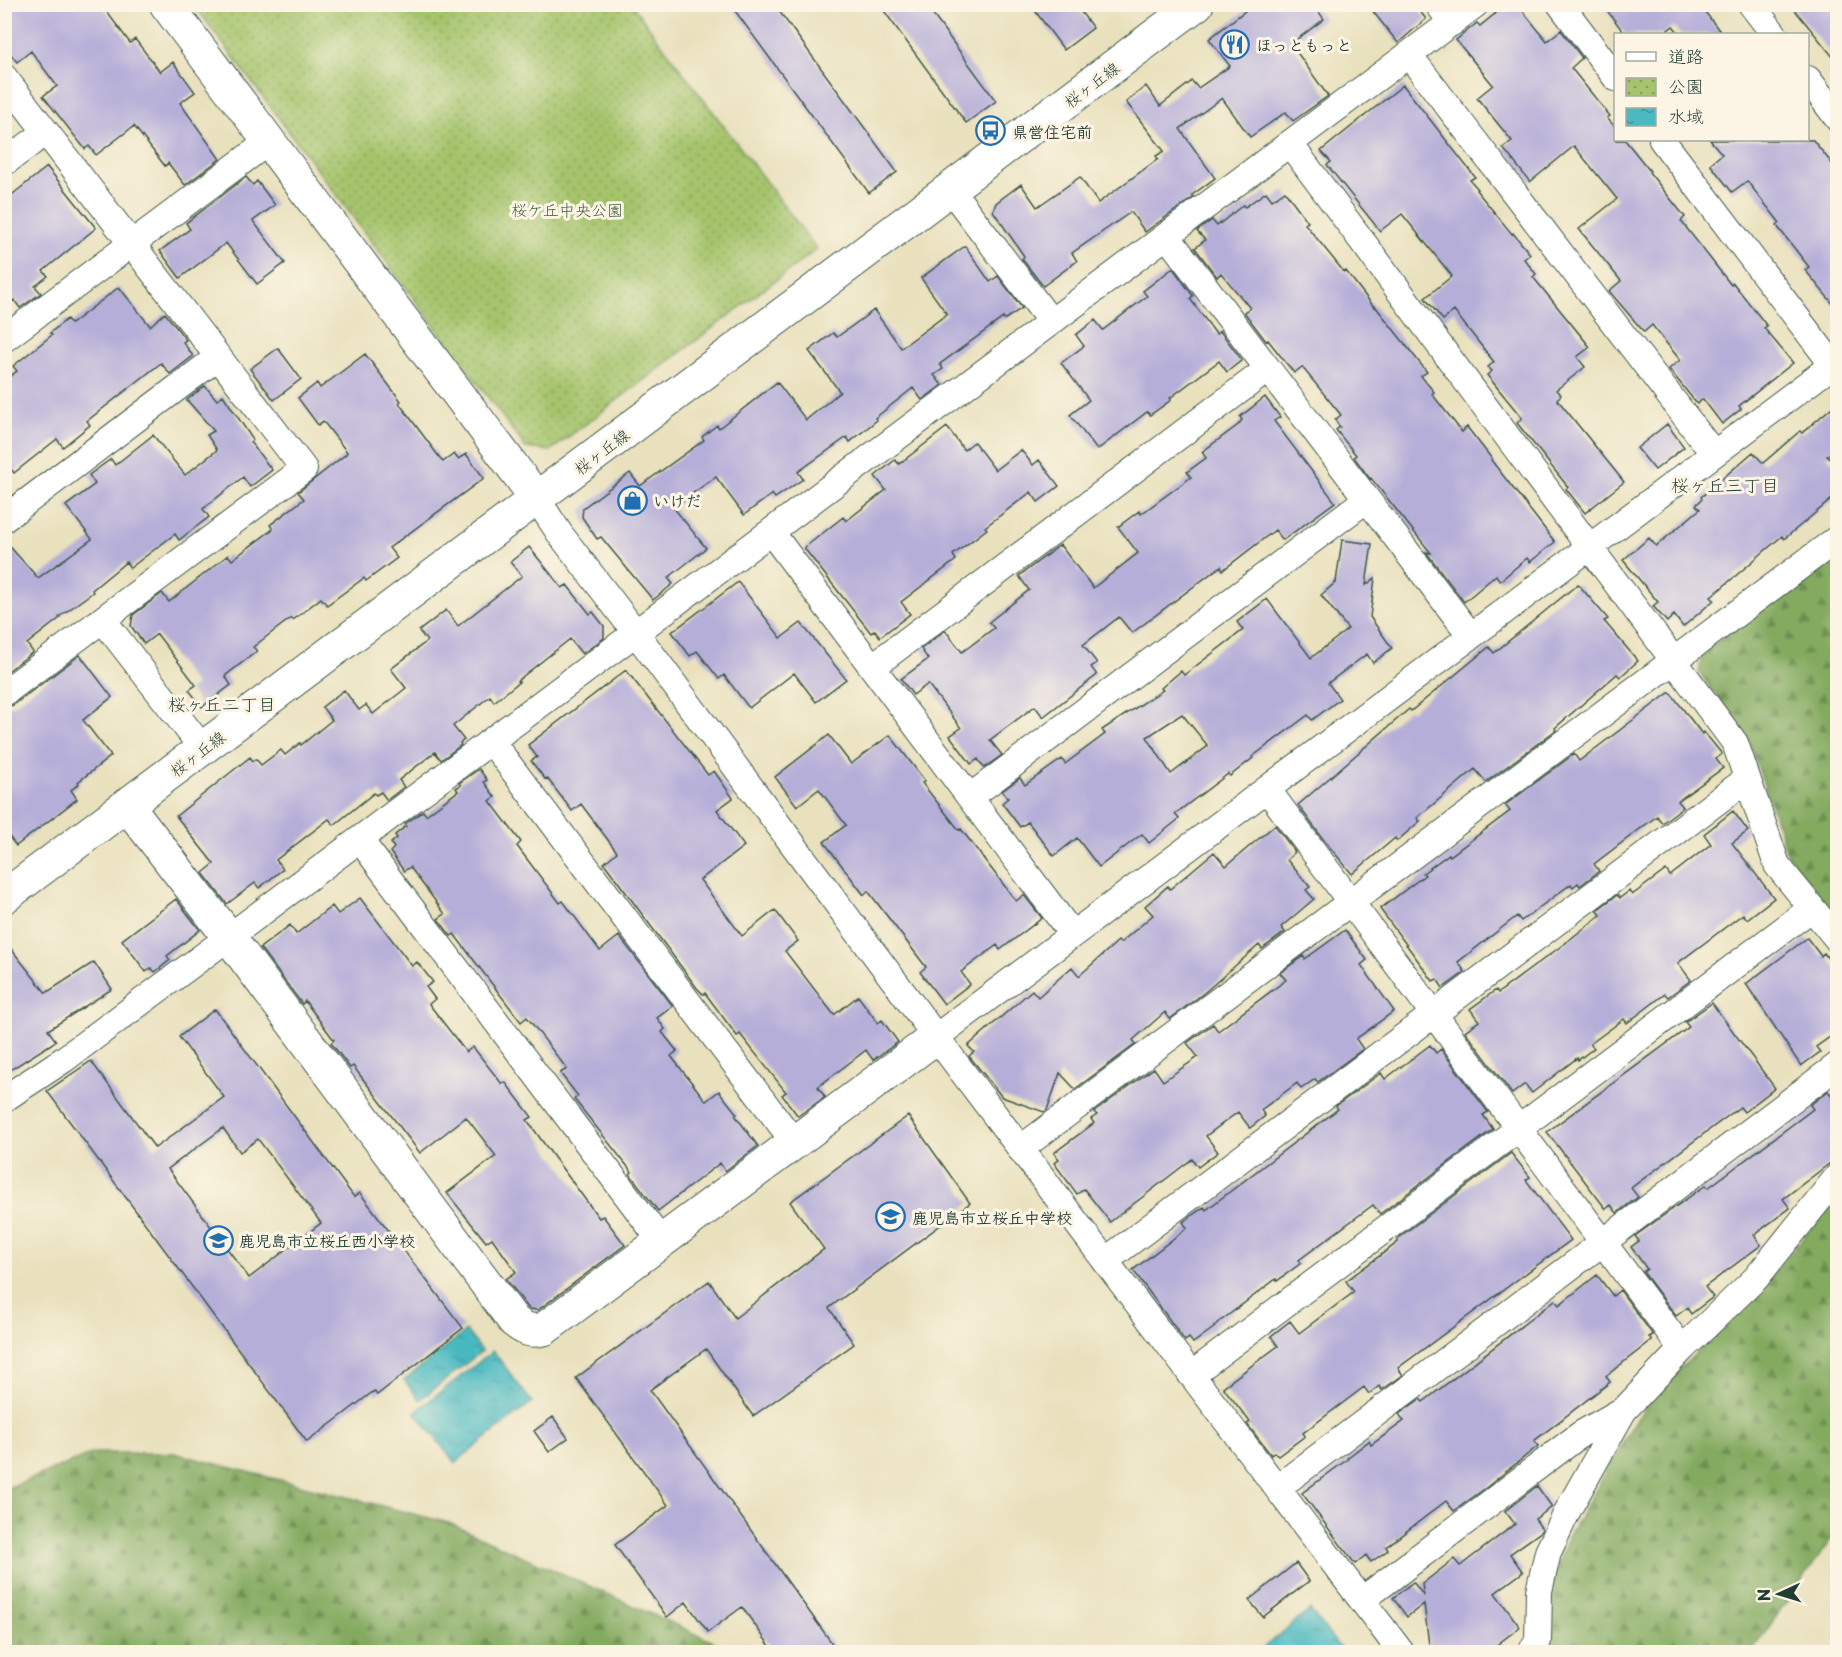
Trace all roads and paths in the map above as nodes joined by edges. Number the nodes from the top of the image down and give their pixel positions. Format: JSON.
{"nodes":[{"id":1,"x":165,"y":4,"type":"edge"},
{"id":2,"x":1197,"y":4,"type":"edge"},
{"id":3,"x":1476,"y":4,"type":"edge"},
{"id":4,"x":1560,"y":4,"type":"edge"},
{"id":5,"x":1751,"y":4,"type":"edge"},
{"id":6,"x":1445,"y":14,"type":"edge"},
{"id":7,"x":1773,"y":33,"type":"edge"},
{"id":8,"x":1408,"y":55,"type":"junction"},
{"id":9,"x":1614,"y":75,"type":"edge"},
{"id":10,"x":4,"y":77,"type":"edge"},
{"id":11,"x":1809,"y":80,"type":"edge"},
{"id":12,"x":1838,"y":118,"type":"edge"},
{"id":13,"x":46,"y":132,"type":"junction"},
{"id":14,"x":1663,"y":141,"type":"edge"},
{"id":15,"x":268,"y":142,"type":"junction"},
{"id":16,"x":1290,"y":144,"type":"junction"},
{"id":17,"x":4,"y":163,"type":"edge"},
{"id":18,"x":951,"y":190,"type":"junction"},
{"id":19,"x":1167,"y":236,"type":"junction"},
{"id":20,"x":132,"y":244,"type":"junction"},
{"id":21,"x":1051,"y":322,"type":"junction"},
{"id":22,"x":4,"y":339,"type":"edge"},
{"id":23,"x":218,"y":357,"type":"junction"},
{"id":24,"x":1835,"y":363,"type":"edge"},
{"id":25,"x":1268,"y":369,"type":"junction"},
{"id":26,"x":1714,"y":454,"type":"junction"},
{"id":27,"x":537,"y":499,"type":"junction"},
{"id":28,"x":1367,"y":499,"type":"junction"},
{"id":29,"x":4,"y":519,"type":"edge"},
{"id":30,"x":771,"y":532,"type":"junction"},
{"id":31,"x":1838,"y":538,"type":"edge"},
{"id":32,"x":1589,"y":547,"type":"junction"},
{"id":33,"x":103,"y":620,"type":"junction"},
{"id":34,"x":636,"y":633,"type":"junction"},
{"id":35,"x":1471,"y":636,"type":"junction"},
{"id":36,"x":1674,"y":661,"type":"junction"},
{"id":37,"x":872,"y":667,"type":"junction"},
{"id":38,"x":4,"y":693,"type":"edge"},
{"id":39,"x":491,"y":741,"type":"junction"},
{"id":40,"x":203,"y":749,"type":"junction"},
{"id":41,"x":1747,"y":779,"type":"junction"},
{"id":42,"x":1267,"y":789,"type":"junction"},
{"id":43,"x":970,"y":797,"type":"junction"},
{"id":44,"x":127,"y":805,"type":"junction"},
{"id":45,"x":360,"y":840,"type":"junction"},
{"id":46,"x":4,"y":897,"type":"edge"},
{"id":47,"x":1350,"y":902,"type":"junction"},
{"id":48,"x":1812,"y":908,"type":"junction"},
{"id":49,"x":1072,"y":934,"type":"junction"},
{"id":50,"x":229,"y":938,"type":"junction"},
{"id":51,"x":1838,"y":940,"type":"edge"},
{"id":52,"x":1434,"y":1014,"type":"junction"},
{"id":53,"x":936,"y":1037,"type":"junction"},
{"id":54,"x":1838,"y":1065,"type":"edge"},
{"id":55,"x":4,"y":1099,"type":"edge"},
{"id":56,"x":1518,"y":1128,"type":"junction"},
{"id":57,"x":794,"y":1142,"type":"junction"},
{"id":58,"x":1020,"y":1149,"type":"junction"},
{"id":59,"x":1838,"y":1176,"type":"edge"},
{"id":60,"x":662,"y":1241,"type":"junction"},
{"id":61,"x":1603,"y":1242,"type":"junction"},
{"id":62,"x":1105,"y":1262,"type":"junction"},
{"id":63,"x":1682,"y":1349,"type":"junction"},
{"id":64,"x":1191,"y":1375,"type":"junction"},
{"id":65,"x":1624,"y":1410,"type":"junction"},
{"id":66,"x":1277,"y":1488,"type":"junction"},
{"id":67,"x":1362,"y":1600,"type":"junction"},
{"id":68,"x":1401,"y":1653,"type":"edge"},
{"id":69,"x":1531,"y":1653,"type":"edge"}],
"edges":[{"from":1,"to":15,"type":"street"},
{"from":2,"to":18,"type":"street","name":"桜ヶ丘線"},
{"from":3,"to":6,"type":"street"},
{"from":4,"to":9,"type":"street"},
{"from":5,"to":7,"type":"street"},
{"from":6,"to":8,"type":"street"},
{"from":8,"to":16,"type":"street"},
{"from":8,"to":26,"type":"street"},
{"from":10,"to":13,"type":"street"},
{"from":11,"to":12,"type":"street"},
{"from":13,"to":17,"type":"street"},
{"from":13,"to":20,"type":"street"},
{"from":14,"to":24,"type":"street"},
{"from":15,"to":20,"type":"street"},
{"from":15,"to":27,"type":"street"},
{"from":16,"to":19,"type":"street"},
{"from":16,"to":32,"type":"street"},
{"from":18,"to":21,"type":"street"},
{"from":18,"to":27,"type":"street","name":"桜ヶ丘線"},
{"from":19,"to":21,"type":"street"},
{"from":19,"to":25,"type":"street"},
{"from":20,"to":22,"type":"street"},
{"from":20,"to":23,"type":"street"},
{"from":21,"to":30,"type":"street"},
{"from":23,"to":29,"type":"street"},
{"from":23,"to":33,"type":"street"},
{"from":24,"to":26,"type":"street"},
{"from":25,"to":28,"type":"street"},
{"from":25,"to":37,"type":"street"},
{"from":26,"to":32,"type":"street"},
{"from":27,"to":34,"type":"street"},
{"from":27,"to":40,"type":"street","name":"桜ヶ丘線"},
{"from":28,"to":35,"type":"street"},
{"from":28,"to":43,"type":"street"},
{"from":30,"to":34,"type":"street"},
{"from":30,"to":37,"type":"street"},
{"from":31,"to":36,"type":"street"},
{"from":32,"to":35,"type":"street"},
{"from":32,"to":36,"type":"street"},
{"from":33,"to":38,"type":"street"},
{"from":33,"to":40,"type":"street"},
{"from":34,"to":39,"type":"street"},
{"from":34,"to":53,"type":"street"},
{"from":35,"to":42,"type":"street"},
{"from":36,"to":41,"type":"street"},
{"from":36,"to":47,"type":"street"},
{"from":37,"to":43,"type":"street"},
{"from":39,"to":45,"type":"street"},
{"from":39,"to":57,"type":"street"},
{"from":40,"to":44,"type":"street","name":"桜ヶ丘線"},
{"from":41,"to":48,"type":"street"},
{"from":41,"to":52,"type":"street"},
{"from":42,"to":47,"type":"street"},
{"from":42,"to":49,"type":"street"},
{"from":43,"to":49,"type":"street"},
{"from":44,"to":46,"type":"street","name":"桜ヶ丘線"},
{"from":44,"to":50,"type":"street"},
{"from":45,"to":50,"type":"street"},
{"from":45,"to":60,"type":"street"},
{"from":47,"to":52,"type":"street"},
{"from":47,"to":58,"type":"street"},
{"from":48,"to":51,"type":"street"},
{"from":48,"to":56,"type":"street"},
{"from":49,"to":53,"type":"street"},
{"from":50,"to":55,"type":"street"},
{"from":50,"to":60,"type":"street"},
{"from":52,"to":56,"type":"street"},
{"from":52,"to":62,"type":"street"},
{"from":53,"to":57,"type":"street"},
{"from":53,"to":58,"type":"street"},
{"from":54,"to":61,"type":"street"},
{"from":56,"to":61,"type":"street"},
{"from":56,"to":64,"type":"street"},
{"from":57,"to":60,"type":"street"},
{"from":58,"to":62,"type":"street"},
{"from":59,"to":63,"type":"street"},
{"from":61,"to":63,"type":"street"},
{"from":61,"to":66,"type":"street"},
{"from":62,"to":64,"type":"street"},
{"from":63,"to":65,"type":"street"},
{"from":64,"to":66,"type":"street"},
{"from":65,"to":67,"type":"street"},
{"from":65,"to":69,"type":"street"},
{"from":66,"to":67,"type":"street"},
{"from":67,"to":68,"type":"street"}]}
